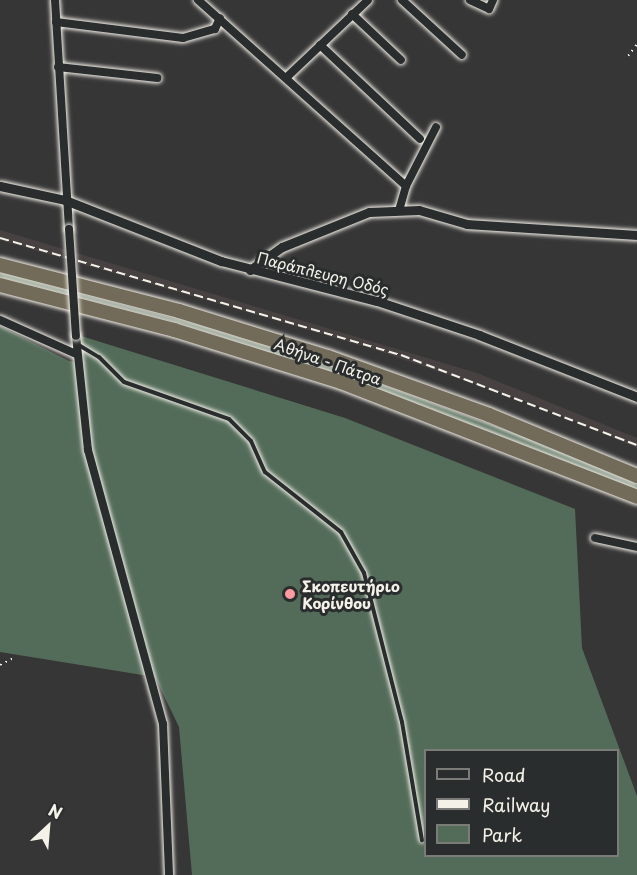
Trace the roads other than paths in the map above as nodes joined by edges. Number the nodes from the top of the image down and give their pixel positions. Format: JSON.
{"nodes":[{"id":1,"x":55,"y":0,"type":"edge"},
{"id":2,"x":198,"y":0,"type":"edge"},
{"id":3,"x":368,"y":0,"type":"edge"},
{"id":4,"x":402,"y":0,"type":"edge"},
{"id":5,"x":470,"y":0,"type":"edge"},
{"id":6,"x":493,"y":0,"type":"edge"},
{"id":7,"x":352,"y":14,"type":"junction"},
{"id":8,"x":220,"y":18,"type":"junction"},
{"id":9,"x":56,"y":22,"type":"junction"},
{"id":10,"x":320,"y":45,"type":"junction"},
{"id":11,"x":462,"y":55,"type":"dead end"},
{"id":12,"x":401,"y":60,"type":"dead end"},
{"id":13,"x":58,"y":67,"type":"junction"},
{"id":14,"x":288,"y":76,"type":"junction"},
{"id":15,"x":157,"y":78,"type":"dead end"},
{"id":16,"x":436,"y":127,"type":"dead end"},
{"id":17,"x":420,"y":139,"type":"dead end"},
{"id":18,"x":0,"y":186,"type":"edge"},
{"id":19,"x":406,"y":186,"type":"junction"},
{"id":20,"x":65,"y":200,"type":"junction"},
{"id":21,"x":399,"y":210,"type":"junction"},
{"id":22,"x":637,"y":235,"type":"edge"},
{"id":23,"x":0,"y":265,"type":"edge"},
{"id":24,"x":250,"y":270,"type":"junction"},
{"id":25,"x":0,"y":285,"type":"edge"},
{"id":26,"x":0,"y":320,"type":"edge"},
{"id":27,"x":76,"y":340,"type":"junction"},
{"id":28,"x":76,"y":354,"type":"junction"},
{"id":29,"x":637,"y":397,"type":"edge"},
{"id":30,"x":637,"y":476,"type":"edge"},
{"id":31,"x":637,"y":497,"type":"edge"},
{"id":32,"x":595,"y":538,"type":"dead end"},
{"id":33,"x":637,"y":547,"type":"edge"},
{"id":34,"x":423,"y":840,"type":"dead end"},
{"id":35,"x":169,"y":875,"type":"edge"}],
"edges":[{"from":1,"to":9,"type":"street"},
{"from":2,"to":8,"type":"street"},
{"from":3,"to":7,"type":"street"},
{"from":4,"to":11,"type":"street"},
{"from":5,"to":6,"type":"street"},
{"from":7,"to":10,"type":"street"},
{"from":7,"to":12,"type":"street"},
{"from":8,"to":9,"type":"street"},
{"from":8,"to":14,"type":"street"},
{"from":9,"to":13,"type":"street"},
{"from":10,"to":14,"type":"street"},
{"from":10,"to":17,"type":"street"},
{"from":13,"to":15,"type":"street"},
{"from":13,"to":20,"type":"street"},
{"from":14,"to":19,"type":"street"},
{"from":16,"to":19,"type":"street"},
{"from":18,"to":20,"type":"street","name":"Παράπλευρη Οδός"},
{"from":19,"to":21,"type":"street"},
{"from":20,"to":24,"type":"street","name":"Παράπλευρη Οδός"},
{"from":20,"to":27,"type":"street","bridge":true},
{"from":21,"to":22,"type":"street"},
{"from":21,"to":24,"type":"street"},
{"from":23,"to":30,"type":"highway","name":"Αθήνα - Πάτρα"},
{"from":24,"to":29,"type":"street","name":"Παράπλευρη Οδός"},
{"from":25,"to":31,"type":"highway","name":"Αθήνα - Πάτρα"},
{"from":26,"to":28,"type":"street"},
{"from":27,"to":28,"type":"street"},
{"from":27,"to":34,"type":"lane"},
{"from":28,"to":35,"type":"street"},
{"from":32,"to":33,"type":"street"}]}
